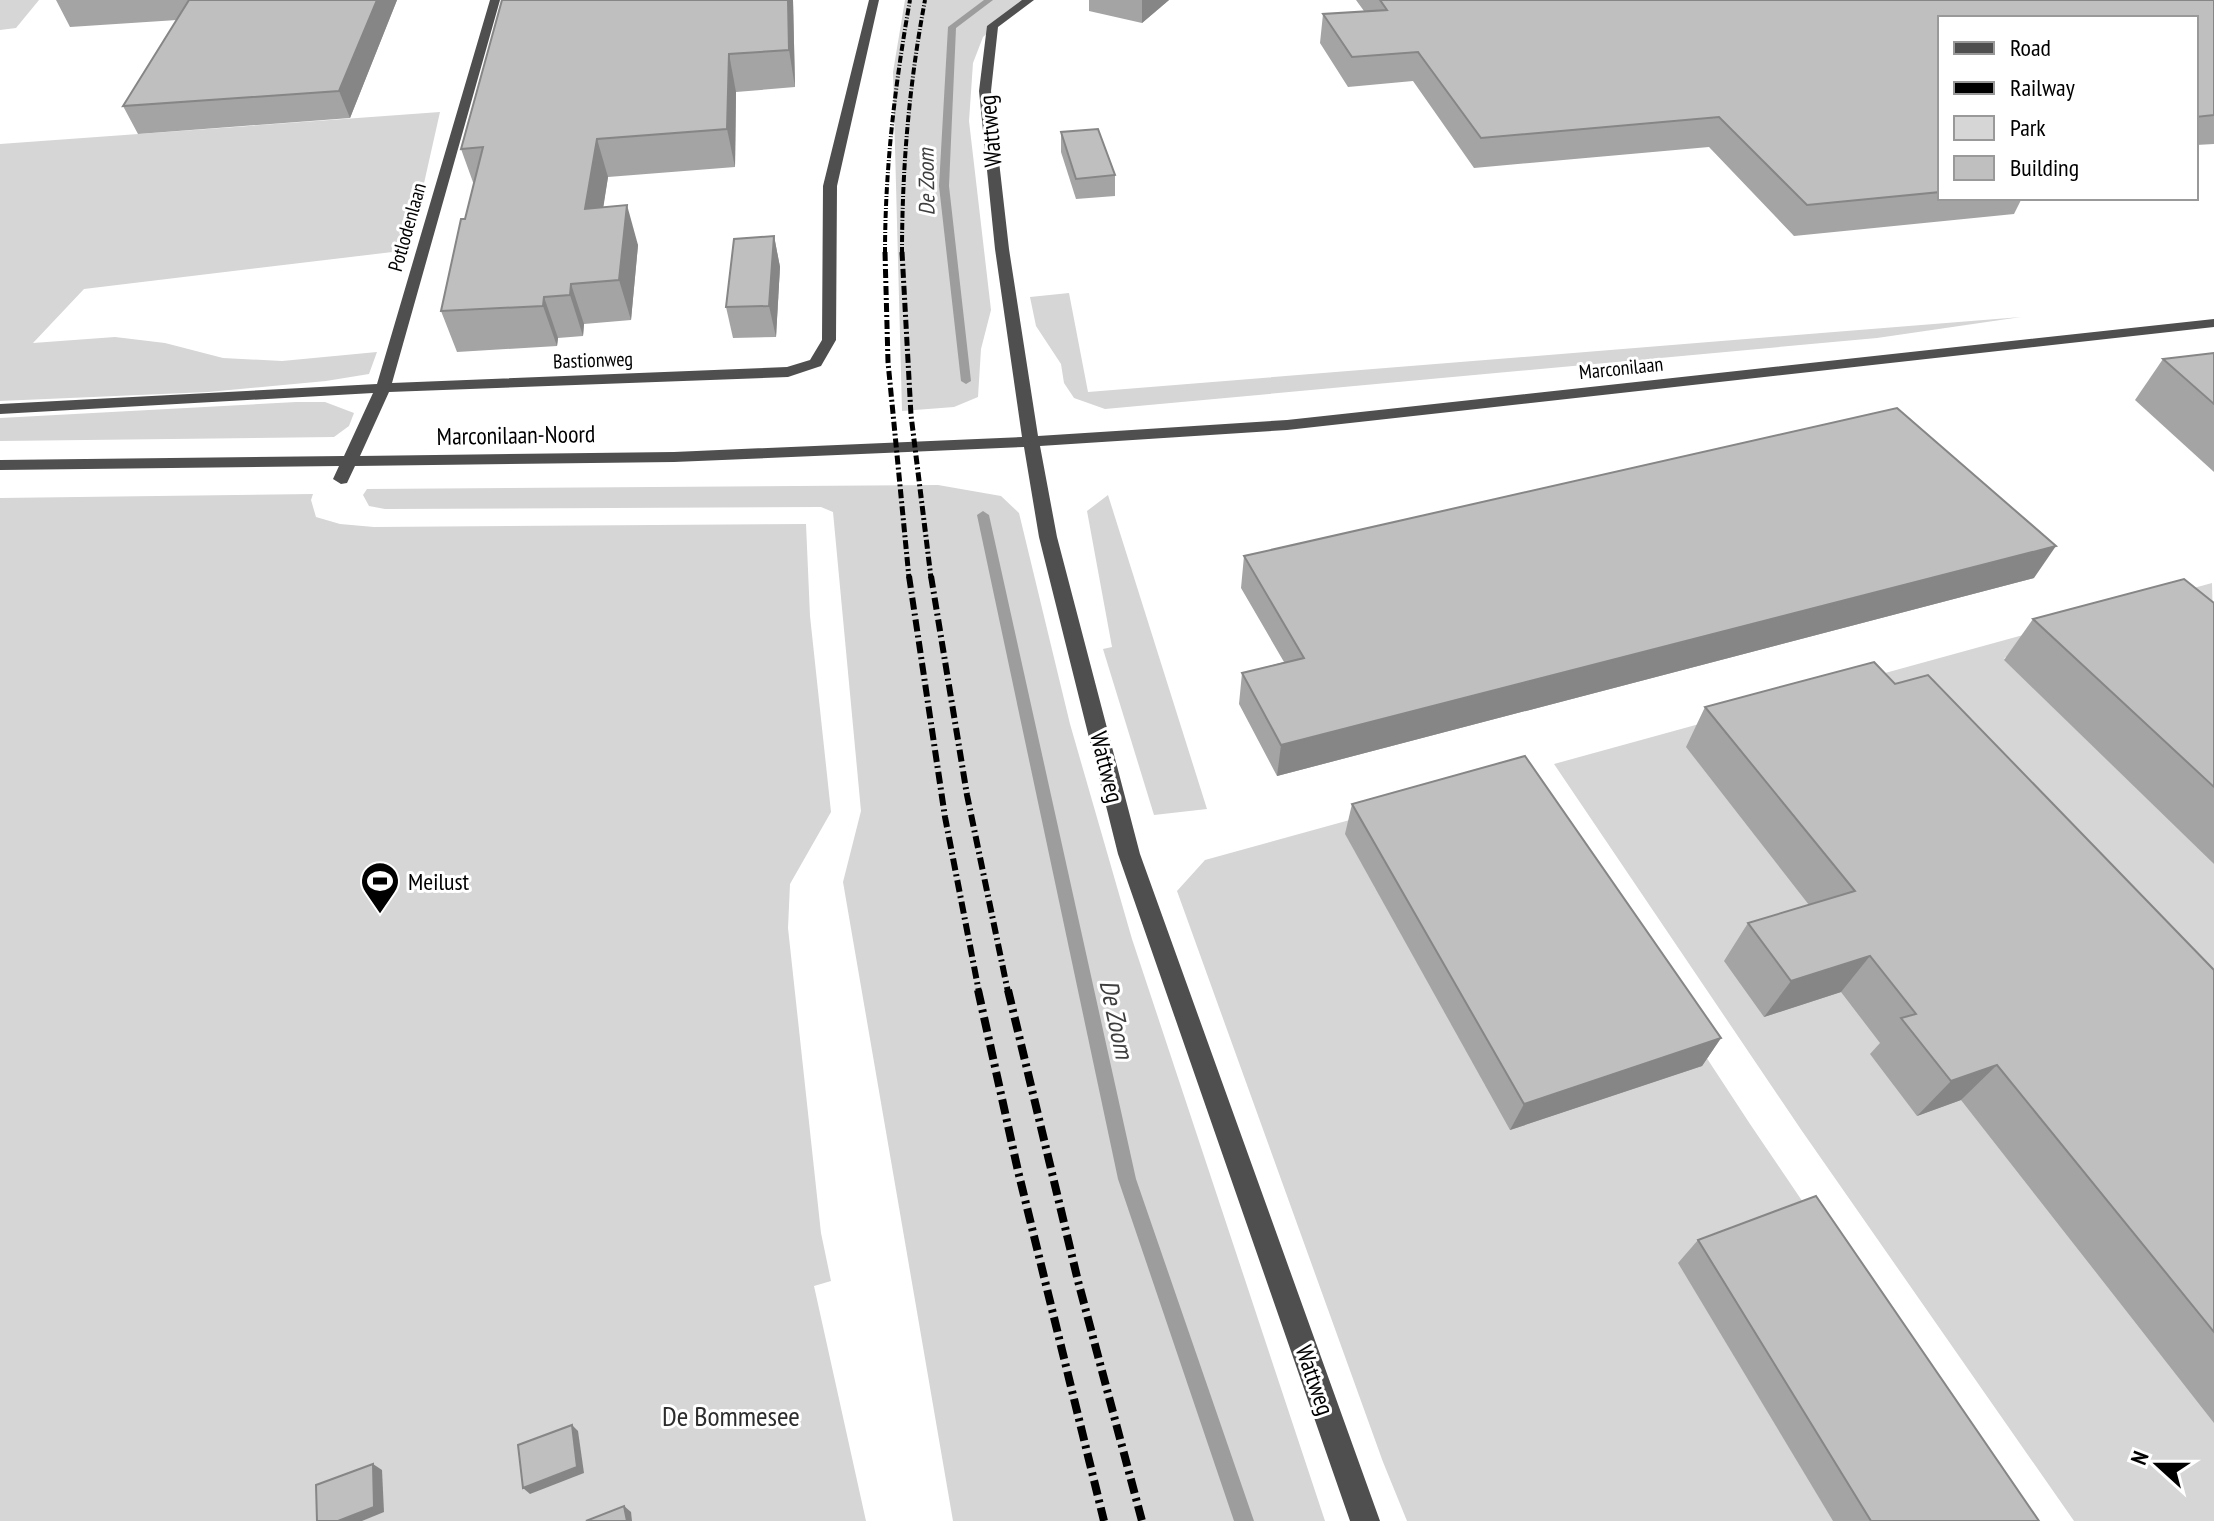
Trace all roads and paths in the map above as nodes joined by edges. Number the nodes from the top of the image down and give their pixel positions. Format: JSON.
{"nodes":[{"id":1,"x":495,"y":0,"type":"edge"},
{"id":2,"x":874,"y":0,"type":"edge"},
{"id":3,"x":1029,"y":0,"type":"edge"},
{"id":4,"x":2214,"y":323,"type":"edge"},
{"id":5,"x":383,"y":388,"type":"junction"},
{"id":6,"x":0,"y":409,"type":"edge"},
{"id":7,"x":1032,"y":441,"type":"junction"},
{"id":8,"x":348,"y":462,"type":"junction"},
{"id":9,"x":0,"y":465,"type":"edge"},
{"id":10,"x":341,"y":479,"type":"dead end"},
{"id":11,"x":1365,"y":1521,"type":"edge"}],
"edges":[{"from":1,"to":5,"type":"street","name":"Potlodenlaan"},
{"from":2,"to":5,"type":"street","name":"Bastionweg"},
{"from":3,"to":7,"type":"street","name":"Wattweg"},
{"from":4,"to":7,"type":"street","name":"Marconilaan"},
{"from":5,"to":6,"type":"street","name":"Bastionweg"},
{"from":5,"to":8,"type":"street","name":"Potlodenlaan"},
{"from":7,"to":8,"type":"street","name":"Marconilaan-Noord"},
{"from":7,"to":11,"type":"street","name":"Wattweg"},
{"from":8,"to":9,"type":"street","name":"Marconilaan-Noord"},
{"from":8,"to":10,"type":"street","name":"Potlodenlaan"}]}
